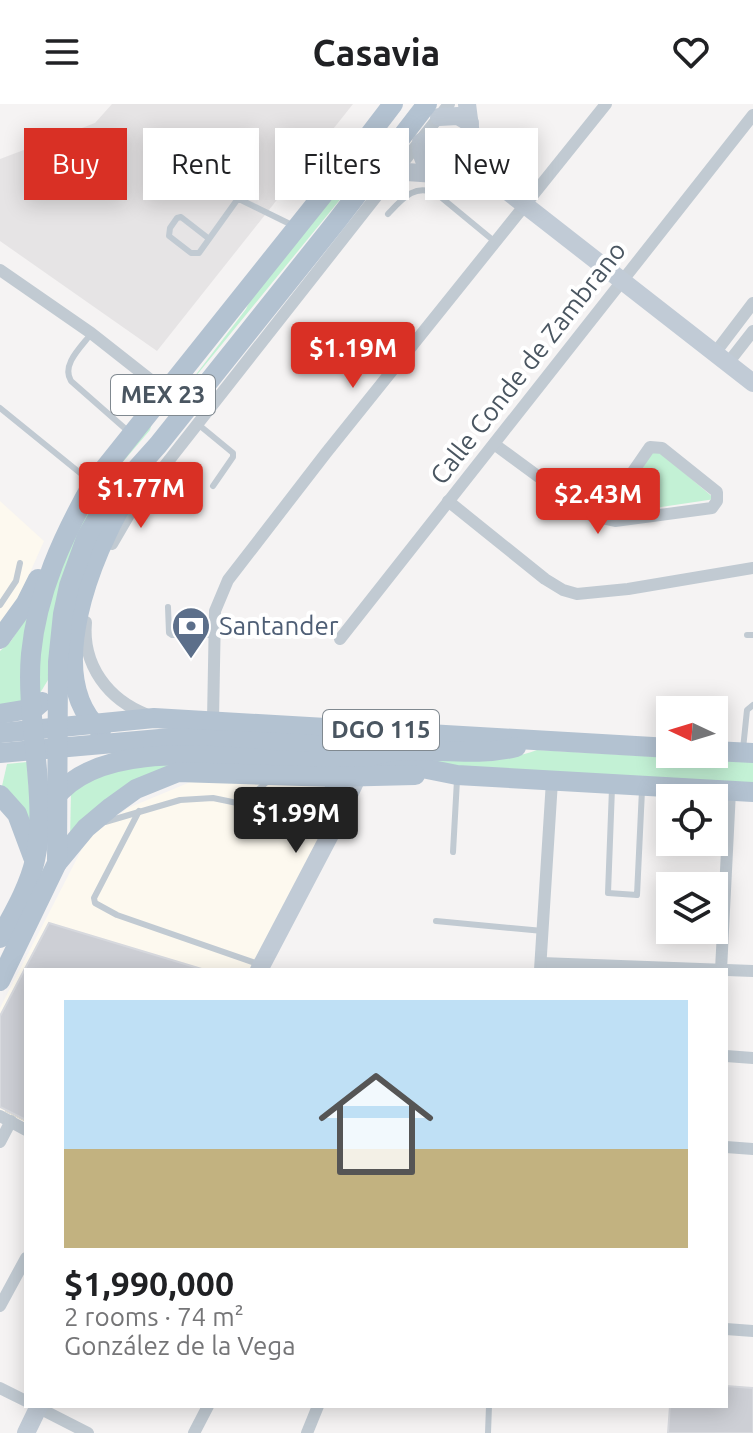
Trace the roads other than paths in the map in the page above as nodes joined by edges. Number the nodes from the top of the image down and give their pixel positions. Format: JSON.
{"nodes":[{"id":1,"x":393,"y":104,"type":"edge"},
{"id":2,"x":606,"y":104,"type":"edge"},
{"id":3,"x":438,"y":108,"type":"edge"},
{"id":4,"x":469,"y":113,"type":"edge"},
{"id":5,"x":753,"y":115,"type":"edge"},
{"id":6,"x":375,"y":128,"type":"edge"},
{"id":7,"x":421,"y":142,"type":"junction"},
{"id":8,"x":409,"y":145,"type":"edge"},
{"id":9,"x":409,"y":153,"type":"edge"},
{"id":10,"x":425,"y":165,"type":"edge"},
{"id":11,"x":318,"y":200,"type":"edge"},
{"id":12,"x":365,"y":200,"type":"edge"},
{"id":13,"x":520,"y":200,"type":"edge"},
{"id":14,"x":525,"y":204,"type":"junction"},
{"id":15,"x":388,"y":214,"type":"dead end"},
{"id":16,"x":296,"y":227,"type":"junction"},
{"id":17,"x":208,"y":238,"type":"junction"},
{"id":18,"x":494,"y":241,"type":"junction"},
{"id":19,"x":0,"y":270,"type":"edge"},
{"id":20,"x":621,"y":280,"type":"junction"},
{"id":21,"x":753,"y":303,"type":"edge"},
{"id":22,"x":753,"y":331,"type":"edge"},
{"id":23,"x":91,"y":333,"type":"junction"},
{"id":24,"x":245,"y":350,"type":"junction"},
{"id":25,"x":722,"y":358,"type":"junction"},
{"id":26,"x":753,"y":383,"type":"edge"},
{"id":27,"x":166,"y":392,"type":"junction"},
{"id":28,"x":0,"y":408,"type":"edge"},
{"id":29,"x":198,"y":424,"type":"junction"},
{"id":30,"x":131,"y":434,"type":"junction"},
{"id":31,"x":494,"y":444,"type":"junction"},
{"id":32,"x":158,"y":445,"type":"junction"},
{"id":33,"x":93,"y":483,"type":"junction"},
{"id":34,"x":213,"y":486,"type":"dead end"},
{"id":35,"x":130,"y":492,"type":"junction"},
{"id":36,"x":448,"y":501,"type":"junction"},
{"id":37,"x":601,"y":518,"type":"junction"},
{"id":38,"x":70,"y":524,"type":"junction"},
{"id":39,"x":20,"y":563,"type":"dead end"},
{"id":40,"x":753,"y":568,"type":"edge"},
{"id":41,"x":26,"y":603,"type":"junction"},
{"id":42,"x":2,"y":604,"type":"edge"},
{"id":43,"x":168,"y":607,"type":"dead end"},
{"id":44,"x":214,"y":635,"type":"junction"},
{"id":45,"x":0,"y":639,"type":"edge"},
{"id":46,"x":340,"y":639,"type":"dead end"},
{"id":47,"x":73,"y":659,"type":"junction"},
{"id":48,"x":753,"y":705,"type":"edge"},
{"id":49,"x":32,"y":708,"type":"junction"},
{"id":50,"x":0,"y":714,"type":"edge"},
{"id":51,"x":154,"y":718,"type":"junction"},
{"id":52,"x":213,"y":720,"type":"junction"},
{"id":53,"x":91,"y":723,"type":"junction"},
{"id":54,"x":58,"y":727,"type":"junction"},
{"id":55,"x":33,"y":730,"type":"junction"},
{"id":56,"x":0,"y":733,"type":"edge"},
{"id":57,"x":539,"y":740,"type":"junction"},
{"id":58,"x":113,"y":742,"type":"junction"},
{"id":59,"x":301,"y":744,"type":"junction"},
{"id":60,"x":656,"y":747,"type":"edge"},
{"id":61,"x":59,"y":748,"type":"junction"},
{"id":62,"x":34,"y":751,"type":"junction"},
{"id":63,"x":728,"y":752,"type":"edge"},
{"id":64,"x":0,"y":753,"type":"edge"},
{"id":65,"x":748,"y":753,"type":"edge"},
{"id":66,"x":362,"y":766,"type":"junction"},
{"id":67,"x":327,"y":770,"type":"junction"},
{"id":68,"x":275,"y":774,"type":"junction"},
{"id":69,"x":457,"y":775,"type":"junction"},
{"id":70,"x":552,"y":781,"type":"junction"},
{"id":71,"x":613,"y":784,"type":"junction"},
{"id":72,"x":642,"y":786,"type":"junction"},
{"id":73,"x":730,"y":791,"type":"junction"},
{"id":74,"x":59,"y":792,"type":"junction"},
{"id":75,"x":753,"y":792,"type":"edge"},
{"id":76,"x":0,"y":795,"type":"edge"},
{"id":77,"x":345,"y":803,"type":"junction"},
{"id":78,"x":242,"y":804,"type":"junction"},
{"id":79,"x":139,"y":811,"type":"junction"},
{"id":80,"x":39,"y":818,"type":"junction"},
{"id":81,"x":86,"y":828,"type":"junction"},
{"id":82,"x":333,"y":829,"type":"junction"},
{"id":83,"x":453,"y":852,"type":"dead end"},
{"id":84,"x":34,"y":863,"type":"junction"},
{"id":85,"x":57,"y":863,"type":"junction"},
{"id":86,"x":7,"y":911,"type":"edge"},
{"id":87,"x":436,"y":921,"type":"dead end"},
{"id":88,"x":543,"y":931,"type":"junction"},
{"id":89,"x":0,"y":938,"type":"edge"},
{"id":90,"x":260,"y":967,"type":"edge"},
{"id":91,"x":540,"y":967,"type":"edge"},
{"id":92,"x":626,"y":968,"type":"edge"},
{"id":93,"x":721,"y":968,"type":"edge"},
{"id":94,"x":728,"y":970,"type":"edge"},
{"id":95,"x":753,"y":971,"type":"edge"},
{"id":96,"x":0,"y":981,"type":"edge"},
{"id":97,"x":728,"y":1056,"type":"edge"},
{"id":98,"x":753,"y":1058,"type":"edge"},
{"id":99,"x":5,"y":1118,"type":"edge"},
{"id":100,"x":24,"y":1129,"type":"edge"},
{"id":101,"x":0,"y":1142,"type":"edge"},
{"id":102,"x":728,"y":1147,"type":"edge"},
{"id":103,"x":753,"y":1149,"type":"edge"},
{"id":104,"x":24,"y":1262,"type":"edge"},
{"id":105,"x":0,"y":1306,"type":"edge"},
{"id":106,"x":728,"y":1329,"type":"edge"},
{"id":107,"x":753,"y":1331,"type":"edge"},
{"id":108,"x":0,"y":1388,"type":"edge"},
{"id":109,"x":24,"y":1400,"type":"edge"},
{"id":110,"x":34,"y":1408,"type":"edge"},
{"id":111,"x":41,"y":1408,"type":"edge"},
{"id":112,"x":207,"y":1408,"type":"edge"},
{"id":113,"x":317,"y":1408,"type":"edge"},
{"id":114,"x":489,"y":1408,"type":"edge"},
{"id":115,"x":26,"y":1433,"type":"edge"},
{"id":116,"x":88,"y":1433,"type":"edge"},
{"id":117,"x":194,"y":1433,"type":"edge"},
{"id":118,"x":307,"y":1433,"type":"edge"},
{"id":119,"x":488,"y":1433,"type":"edge"}],
"edges":[{"from":1,"to":6,"type":"main road","number":"MEX 23"},
{"from":2,"to":14,"type":"street"},
{"from":3,"to":4,"type":"street"},
{"from":3,"to":7,"type":"street"},
{"from":3,"to":8,"type":"main road","number":"MEX 23"},
{"from":5,"to":20,"type":"street","name":"Calle Conde de Zambrano"},
{"from":7,"to":9,"type":"street"},
{"from":7,"to":10,"type":"street"},
{"from":11,"to":16,"type":"main road","number":"MEX 23"},
{"from":12,"to":24,"type":"main road","number":"MEX 23"},
{"from":13,"to":14,"type":"street"},
{"from":14,"to":18,"type":"street"},
{"from":14,"to":20,"type":"street"},
{"from":15,"to":18,"type":"lane"},
{"from":16,"to":17,"type":"lane"},
{"from":16,"to":27,"type":"main road","number":"MEX 23"},
{"from":17,"to":17,"type":"lane"},
{"from":18,"to":44,"type":"street"},
{"from":19,"to":23,"type":"street"},
{"from":20,"to":25,"type":"street"},
{"from":20,"to":31,"type":"street","name":"Calle Conde de Zambrano"},
{"from":21,"to":25,"type":"street"},
{"from":22,"to":25,"type":"street"},
{"from":23,"to":27,"type":"street"},
{"from":23,"to":30,"type":"lane"},
{"from":24,"to":29,"type":"street"},
{"from":24,"to":32,"type":"main road","number":"MEX 23"},
{"from":25,"to":26,"type":"street"},
{"from":27,"to":30,"type":"main road","number":"MEX 23"},
{"from":27,"to":32,"type":"main road"},
{"from":28,"to":33,"type":"lane"},
{"from":29,"to":34,"type":"lane"},
{"from":29,"to":35,"type":"street"},
{"from":30,"to":33,"type":"main road","number":"MEX 23"},
{"from":31,"to":36,"type":"street","name":"Calle Conde de Zambrano"},
{"from":31,"to":37,"type":"street"},
{"from":32,"to":35,"type":"main road"},
{"from":33,"to":38,"type":"main road","number":"MEX 23"},
{"from":35,"to":47,"type":"street"},
{"from":35,"to":47,"type":"main road"},
{"from":36,"to":40,"type":"street"},
{"from":36,"to":46,"type":"street","name":"Calle Conde de Zambrano"},
{"from":37,"to":37,"type":"street"},
{"from":38,"to":41,"type":"main road"},
{"from":38,"to":49,"type":"main road","number":"MEX 23"},
{"from":39,"to":42,"type":"lane"},
{"from":41,"to":42,"type":"lane"},
{"from":41,"to":45,"type":"main road"},
{"from":43,"to":44,"type":"lane"},
{"from":44,"to":52,"type":"street"},
{"from":47,"to":49,"type":"main road"},
{"from":47,"to":51,"type":"street"},
{"from":47,"to":53,"type":"main road"},
{"from":47,"to":54,"type":"main road"},
{"from":48,"to":65,"type":"lane"},
{"from":49,"to":50,"type":"main road"},
{"from":49,"to":55,"type":"main road","number":"MEX 23"},
{"from":51,"to":52,"type":"main road","number":"DGO 115"},
{"from":51,"to":53,"type":"main road","number":"DGO 115"},
{"from":52,"to":57,"type":"main road","number":"DGO 115"},
{"from":53,"to":54,"type":"main road","number":"DGO 115"},
{"from":53,"to":58,"type":"main road"},
{"from":54,"to":55,"type":"main road","number":"DGO 115"},
{"from":54,"to":61,"type":"main road"},
{"from":55,"to":56,"type":"main road"},
{"from":55,"to":62,"type":"main road","number":"MEX 23"},
{"from":57,"to":60,"type":"main road","number":"DGO 115"},
{"from":57,"to":66,"type":"main road"},
{"from":58,"to":59,"type":"main road","number":"DGO 115"},
{"from":58,"to":61,"type":"main road","number":"DGO 115"},
{"from":59,"to":66,"type":"main road","number":"DGO 115"},
{"from":59,"to":67,"type":"main road"},
{"from":61,"to":62,"type":"main road","number":"DGO 115"},
{"from":61,"to":74,"type":"main road"},
{"from":62,"to":64,"type":"main road"},
{"from":62,"to":80,"type":"main road","number":"MEX 23"},
{"from":63,"to":65,"type":"main road"},
{"from":66,"to":67,"type":"main road"},
{"from":66,"to":69,"type":"main road","number":"DGO 115"},
{"from":66,"to":77,"type":"street"},
{"from":67,"to":68,"type":"main road"},
{"from":67,"to":74,"type":"main road"},
{"from":67,"to":77,"type":"main road"},
{"from":68,"to":78,"type":"lane"},
{"from":68,"to":81,"type":"main road"},
{"from":69,"to":70,"type":"main road","number":"DGO 115"},
{"from":69,"to":83,"type":"lane"},
{"from":70,"to":71,"type":"main road","number":"DGO 115"},
{"from":70,"to":88,"type":"street"},
{"from":71,"to":72,"type":"main road","number":"DGO 115"},
{"from":71,"to":72,"type":"lane"},
{"from":72,"to":73,"type":"main road","number":"DGO 115"},
{"from":73,"to":75,"type":"main road","number":"DGO 115"},
{"from":73,"to":93,"type":"street"},
{"from":74,"to":80,"type":"main road"},
{"from":74,"to":85,"type":"main road"},
{"from":76,"to":84,"type":"main road"},
{"from":77,"to":82,"type":"street"},
{"from":78,"to":79,"type":"lane"},
{"from":78,"to":82,"type":"lane"},
{"from":79,"to":81,"type":"lane"},
{"from":79,"to":90,"type":"lane"},
{"from":80,"to":84,"type":"main road","number":"MEX 23"},
{"from":81,"to":85,"type":"main road"},
{"from":82,"to":90,"type":"street"},
{"from":84,"to":86,"type":"main road","number":"MEX 23"},
{"from":85,"to":96,"type":"main road"},
{"from":86,"to":89,"type":"main road","number":"MEX 23"},
{"from":87,"to":88,"type":"lane"},
{"from":88,"to":91,"type":"street"},
{"from":91,"to":92,"type":"street"},
{"from":94,"to":95,"type":"street"},
{"from":97,"to":98,"type":"street"},
{"from":99,"to":100,"type":"street"},
{"from":99,"to":101,"type":"street"},
{"from":102,"to":103,"type":"street"},
{"from":104,"to":105,"type":"street"},
{"from":106,"to":107,"type":"street"},
{"from":108,"to":109,"type":"street"},
{"from":110,"to":115,"type":"street"},
{"from":111,"to":116,"type":"street"},
{"from":112,"to":117,"type":"street"},
{"from":113,"to":118,"type":"street"},
{"from":114,"to":119,"type":"lane"}]}
